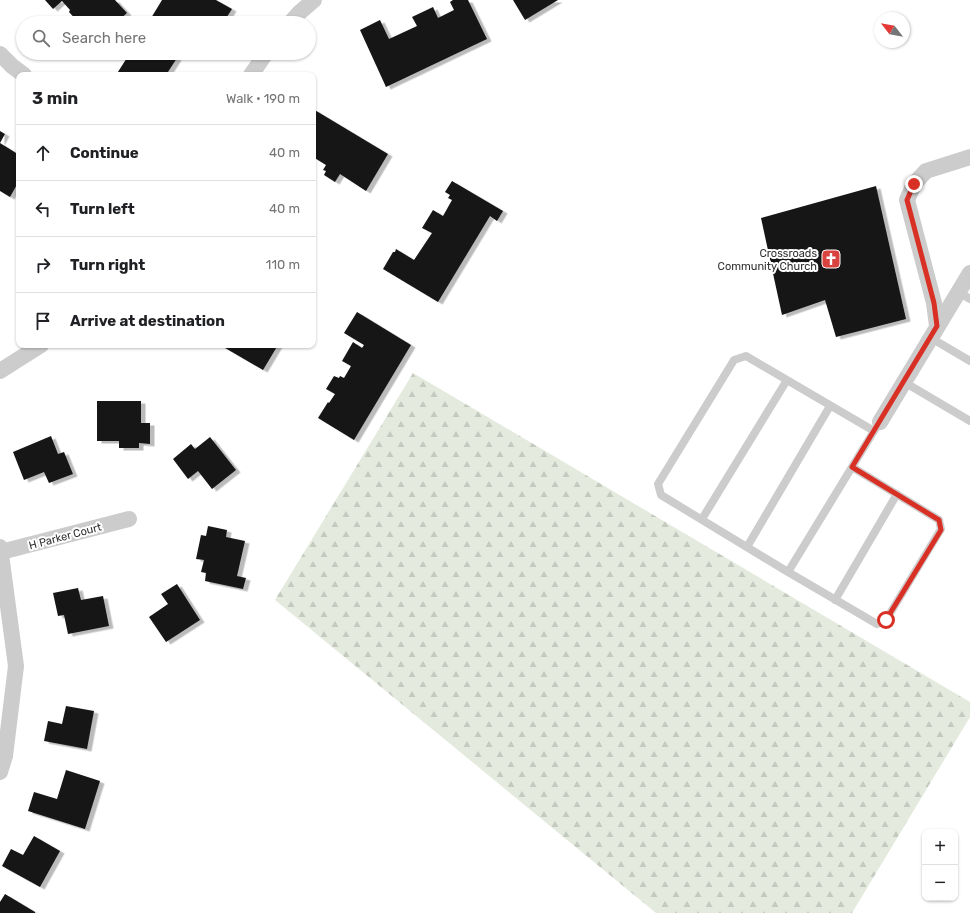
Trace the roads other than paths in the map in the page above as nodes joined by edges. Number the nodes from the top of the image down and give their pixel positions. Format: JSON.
{"nodes":[{"id":1,"x":314,"y":0,"type":"edge"},
{"id":2,"x":296,"y":16,"type":"edge"},
{"id":3,"x":0,"y":54,"type":"edge"},
{"id":4,"x":261,"y":60,"type":"edge"},
{"id":5,"x":20,"y":72,"type":"edge"},
{"id":6,"x":253,"y":72,"type":"edge"},
{"id":7,"x":970,"y":157,"type":"edge"},
{"id":8,"x":970,"y":273,"type":"edge"},
{"id":9,"x":964,"y":296,"type":"edge"},
{"id":10,"x":934,"y":332,"type":"junction"},
{"id":11,"x":36,"y":348,"type":"edge"},
{"id":12,"x":970,"y":361,"type":"edge"},
{"id":13,"x":0,"y":371,"type":"edge"},
{"id":14,"x":786,"y":380,"type":"junction"},
{"id":15,"x":904,"y":382,"type":"junction"},
{"id":16,"x":830,"y":406,"type":"junction"},
{"id":17,"x":970,"y":421,"type":"edge"},
{"id":18,"x":877,"y":426,"type":"junction"},
{"id":19,"x":852,"y":467,"type":"junction"},
{"id":20,"x":897,"y":494,"type":"junction"},
{"id":21,"x":129,"y":519,"type":"dead end"},
{"id":22,"x":702,"y":519,"type":"junction"},
{"id":23,"x":747,"y":546,"type":"junction"},
{"id":24,"x":1,"y":550,"type":"edge"},
{"id":25,"x":788,"y":572,"type":"junction"},
{"id":26,"x":835,"y":600,"type":"junction"},
{"id":27,"x":0,"y":772,"type":"edge"}],
"edges":[{"from":1,"to":2,"type":"street"},
{"from":3,"to":5,"type":"street"},
{"from":4,"to":6,"type":"street"},
{"from":7,"to":10,"type":"street"},
{"from":8,"to":9,"type":"street"},
{"from":9,"to":10,"type":"street"},
{"from":10,"to":12,"type":"lane"},
{"from":10,"to":15,"type":"street"},
{"from":11,"to":13,"type":"street"},
{"from":14,"to":16,"type":"lane"},
{"from":14,"to":22,"type":"lane"},
{"from":14,"to":22,"type":"lane"},
{"from":15,"to":17,"type":"lane"},
{"from":15,"to":18,"type":"street"},
{"from":16,"to":18,"type":"lane"},
{"from":16,"to":23,"type":"lane"},
{"from":18,"to":19,"type":"lane"},
{"from":19,"to":20,"type":"lane"},
{"from":19,"to":25,"type":"lane"},
{"from":20,"to":26,"type":"lane"},
{"from":20,"to":26,"type":"lane"},
{"from":21,"to":24,"type":"street","name":"H Parker Court"},
{"from":22,"to":23,"type":"lane"},
{"from":23,"to":25,"type":"lane"},
{"from":24,"to":27,"type":"street"},
{"from":25,"to":26,"type":"lane"}]}
